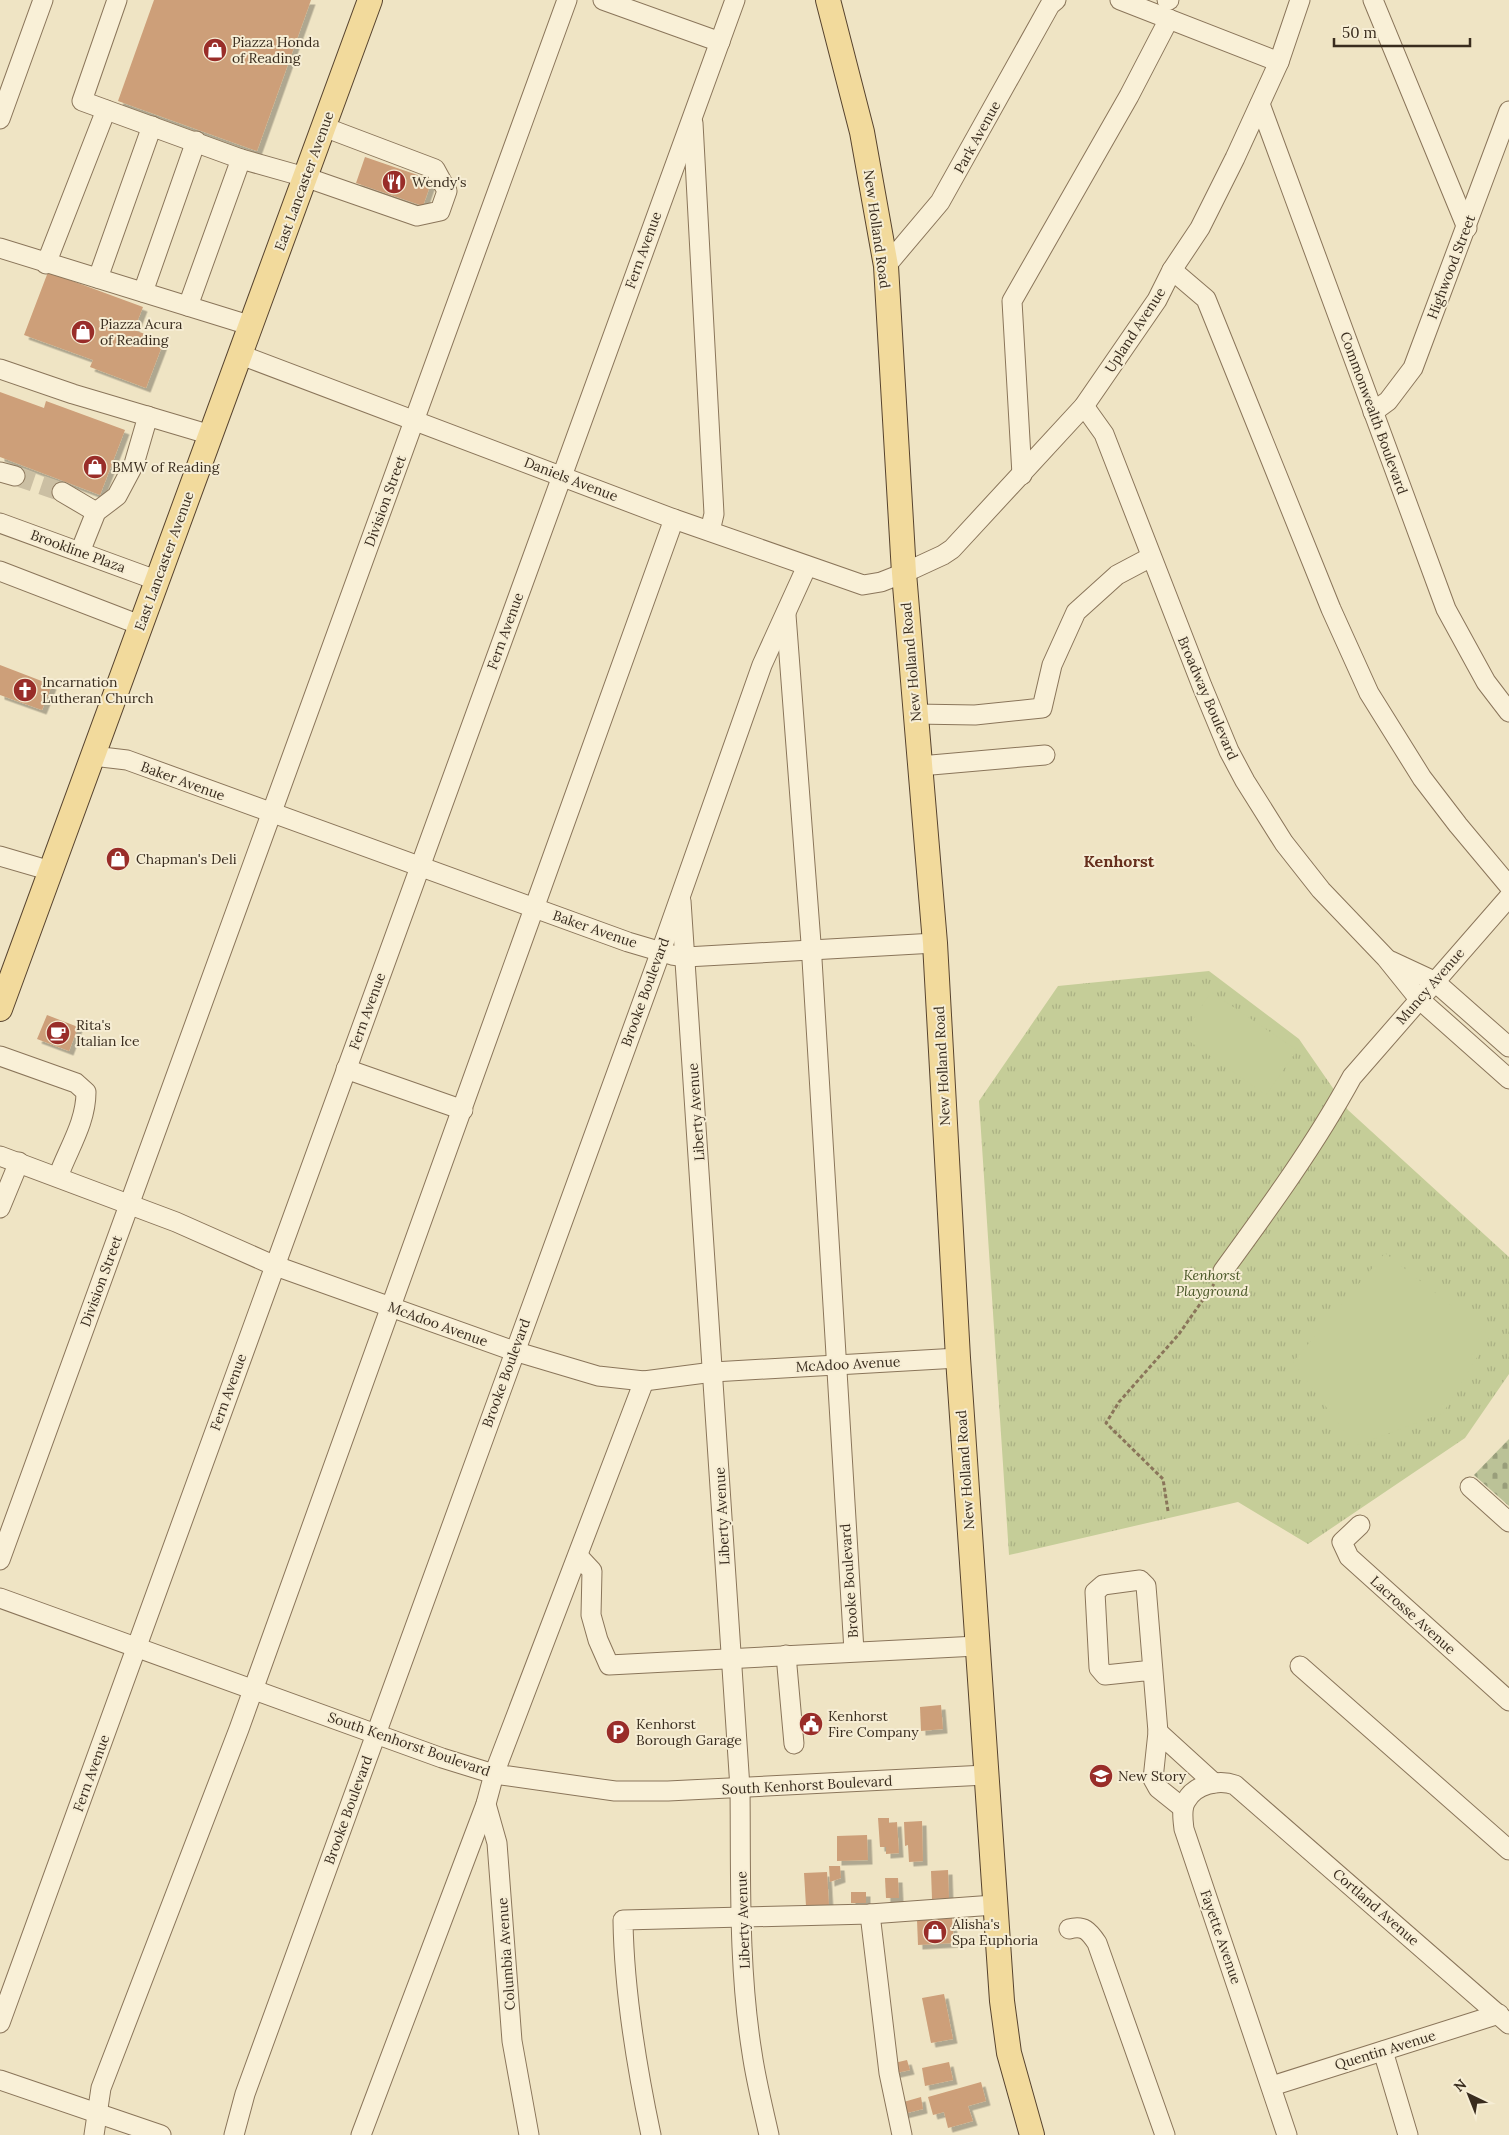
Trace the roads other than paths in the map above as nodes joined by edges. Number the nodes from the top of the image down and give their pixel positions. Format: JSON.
{"nodes":[{"id":1,"x":43,"y":0,"type":"edge"},
{"id":2,"x":117,"y":0,"type":"edge"},
{"id":3,"x":370,"y":0,"type":"edge"},
{"id":4,"x":567,"y":0,"type":"edge"},
{"id":5,"x":603,"y":0,"type":"edge"},
{"id":6,"x":735,"y":0,"type":"edge"},
{"id":7,"x":828,"y":0,"type":"edge"},
{"id":8,"x":1056,"y":0,"type":"edge"},
{"id":9,"x":1120,"y":0,"type":"edge"},
{"id":10,"x":1300,"y":0,"type":"edge"},
{"id":11,"x":1373,"y":0,"type":"edge"},
{"id":12,"x":1168,"y":4,"type":"edge"},
{"id":13,"x":720,"y":42,"type":"junction"},
{"id":14,"x":1279,"y":62,"type":"junction"},
{"id":15,"x":1260,"y":104,"type":"junction"},
{"id":16,"x":106,"y":110,"type":"junction"},
{"id":17,"x":1509,"y":110,"type":"edge"},
{"id":18,"x":1,"y":112,"type":"edge"},
{"id":19,"x":693,"y":117,"type":"junction"},
{"id":20,"x":152,"y":126,"type":"junction"},
{"id":21,"x":324,"y":127,"type":"junction"},
{"id":22,"x":196,"y":141,"type":"junction"},
{"id":23,"x":241,"y":159,"type":"junction"},
{"id":24,"x":304,"y":177,"type":"junction"},
{"id":25,"x":1467,"y":228,"type":"junction"},
{"id":26,"x":0,"y":248,"type":"edge"},
{"id":27,"x":46,"y":264,"type":"junction"},
{"id":28,"x":886,"y":266,"type":"junction"},
{"id":29,"x":1172,"y":270,"type":"junction"},
{"id":30,"x":98,"y":278,"type":"junction"},
{"id":31,"x":143,"y":292,"type":"junction"},
{"id":32,"x":188,"y":306,"type":"junction"},
{"id":33,"x":252,"y":326,"type":"junction"},
{"id":34,"x":241,"y":355,"type":"junction"},
{"id":35,"x":0,"y":369,"type":"edge"},
{"id":36,"x":1084,"y":406,"type":"junction"},
{"id":37,"x":1374,"y":412,"type":"junction"},
{"id":38,"x":148,"y":416,"type":"junction"},
{"id":39,"x":414,"y":420,"type":"junction"},
{"id":40,"x":211,"y":435,"type":"junction"},
{"id":41,"x":562,"y":475,"type":"junction"},
{"id":42,"x":1022,"y":475,"type":"junction"},
{"id":43,"x":62,"y":492,"type":"tunnel mouth"},
{"id":44,"x":96,"y":512,"type":"junction"},
{"id":45,"x":674,"y":519,"type":"junction"},
{"id":46,"x":0,"y":523,"type":"edge"},
{"id":47,"x":710,"y":532,"type":"junction"},
{"id":48,"x":80,"y":552,"type":"junction"},
{"id":49,"x":1151,"y":557,"type":"junction"},
{"id":50,"x":807,"y":566,"type":"junction"},
{"id":51,"x":0,"y":571,"type":"edge"},
{"id":52,"x":904,"y":573,"type":"junction"},
{"id":53,"x":156,"y":580,"type":"junction"},
{"id":54,"x":786,"y":612,"type":"junction"},
{"id":55,"x":140,"y":625,"type":"junction"},
{"id":56,"x":1509,"y":712,"type":"edge"},
{"id":57,"x":915,"y":714,"type":"junction"},
{"id":58,"x":1045,"y":755,"type":"dead end"},
{"id":59,"x":94,"y":756,"type":"junction"},
{"id":60,"x":920,"y":766,"type":"junction"},
{"id":61,"x":271,"y":813,"type":"junction"},
{"id":62,"x":0,"y":856,"type":"edge"},
{"id":63,"x":420,"y":866,"type":"junction"},
{"id":64,"x":51,"y":871,"type":"junction"},
{"id":65,"x":1509,"y":886,"type":"edge"},
{"id":66,"x":680,"y":895,"type":"junction"},
{"id":67,"x":1509,"y":897,"type":"edge"},
{"id":68,"x":535,"y":908,"type":"junction"},
{"id":69,"x":935,"y":943,"type":"junction"},
{"id":70,"x":810,"y":950,"type":"junction"},
{"id":71,"x":661,"y":951,"type":"junction"},
{"id":72,"x":686,"y":957,"type":"junction"},
{"id":73,"x":1386,"y":958,"type":"junction"},
{"id":74,"x":7,"y":971,"type":"edge"},
{"id":75,"x":1434,"y":981,"type":"junction"},
{"id":76,"x":1418,"y":999,"type":"junction"},
{"id":77,"x":0,"y":1009,"type":"edge"},
{"id":78,"x":1509,"y":1047,"type":"edge"},
{"id":79,"x":0,"y":1056,"type":"edge"},
{"id":80,"x":346,"y":1068,"type":"junction"},
{"id":81,"x":1509,"y":1079,"type":"edge"},
{"id":82,"x":462,"y":1110,"type":"junction"},
{"id":83,"x":0,"y":1156,"type":"edge"},
{"id":84,"x":19,"y":1162,"type":"junction"},
{"id":85,"x":58,"y":1177,"type":"junction"},
{"id":86,"x":129,"y":1203,"type":"junction"},
{"id":87,"x":0,"y":1208,"type":"edge"},
{"id":88,"x":273,"y":1266,"type":"junction"},
{"id":89,"x":1223,"y":1271,"type":"road end"},
{"id":90,"x":391,"y":1307,"type":"junction"},
{"id":91,"x":514,"y":1351,"type":"junction"},
{"id":92,"x":958,"y":1358,"type":"junction"},
{"id":93,"x":836,"y":1365,"type":"junction"},
{"id":94,"x":713,"y":1372,"type":"junction"},
{"id":95,"x":644,"y":1380,"type":"junction"},
{"id":96,"x":1470,"y":1487,"type":"dead end"},
{"id":97,"x":1509,"y":1522,"type":"edge"},
{"id":98,"x":1360,"y":1525,"type":"dead end"},
{"id":99,"x":578,"y":1556,"type":"junction"},
{"id":100,"x":0,"y":1560,"type":"edge"},
{"id":101,"x":0,"y":1598,"type":"edge"},
{"id":102,"x":977,"y":1646,"type":"junction"},
{"id":103,"x":136,"y":1648,"type":"junction"},
{"id":104,"x":854,"y":1651,"type":"junction"},
{"id":105,"x":786,"y":1655,"type":"junction"},
{"id":106,"x":731,"y":1659,"type":"junction"},
{"id":107,"x":1300,"y":1666,"type":"dead end"},
{"id":108,"x":1153,"y":1670,"type":"junction"},
{"id":109,"x":252,"y":1690,"type":"junction"},
{"id":110,"x":1509,"y":1701,"type":"edge"},
{"id":111,"x":1158,"y":1732,"type":"junction"},
{"id":112,"x":376,"y":1734,"type":"junction"},
{"id":113,"x":794,"y":1744,"type":"dead end"},
{"id":114,"x":494,"y":1774,"type":"junction"},
{"id":115,"x":986,"y":1775,"type":"junction"},
{"id":116,"x":1214,"y":1783,"type":"junction"},
{"id":117,"x":740,"y":1788,"type":"junction"},
{"id":118,"x":486,"y":1804,"type":"junction"},
{"id":119,"x":1183,"y":1808,"type":"junction"},
{"id":120,"x":1509,"y":1850,"type":"edge"},
{"id":121,"x":994,"y":1905,"type":"junction"},
{"id":122,"x":870,"y":1914,"type":"junction"},
{"id":123,"x":741,"y":1919,"type":"junction"},
{"id":124,"x":1069,"y":1929,"type":"dead end"},
{"id":125,"x":1504,"y":2019,"type":"edge"},
{"id":126,"x":0,"y":2023,"type":"edge"},
{"id":127,"x":1383,"y":2051,"type":"junction"},
{"id":128,"x":0,"y":2080,"type":"edge"},
{"id":129,"x":1272,"y":2086,"type":"junction"},
{"id":130,"x":97,"y":2111,"type":"junction"},
{"id":131,"x":94,"y":2135,"type":"edge"},
{"id":132,"x":161,"y":2135,"type":"edge"},
{"id":133,"x":234,"y":2135,"type":"edge"},
{"id":134,"x":361,"y":2135,"type":"edge"},
{"id":135,"x":529,"y":2135,"type":"edge"},
{"id":136,"x":651,"y":2135,"type":"edge"},
{"id":137,"x":769,"y":2135,"type":"edge"},
{"id":138,"x":902,"y":2135,"type":"edge"},
{"id":139,"x":1032,"y":2135,"type":"edge"},
{"id":140,"x":1165,"y":2135,"type":"edge"},
{"id":141,"x":1287,"y":2135,"type":"edge"},
{"id":142,"x":1408,"y":2135,"type":"edge"}],
"edges":[{"from":1,"to":18,"type":"street"},
{"from":2,"to":16,"type":"street"},
{"from":3,"to":21,"type":"main road","name":"East Lancaster Avenue"},
{"from":4,"to":39,"type":"street","name":"Division Street"},
{"from":5,"to":13,"type":"street"},
{"from":6,"to":13,"type":"street","name":"Fern Avenue"},
{"from":7,"to":28,"type":"main road","name":"New Holland Road"},
{"from":8,"to":28,"type":"street","name":"Park Avenue"},
{"from":9,"to":12,"type":"street"},
{"from":10,"to":14,"type":"street","name":"Upland Avenue"},
{"from":11,"to":25,"type":"street"},
{"from":12,"to":14,"type":"street"},
{"from":12,"to":42,"type":"street"},
{"from":13,"to":19,"type":"street","name":"Fern Avenue"},
{"from":14,"to":15,"type":"street","name":"Upland Avenue"},
{"from":15,"to":29,"type":"street","name":"Upland Avenue"},
{"from":15,"to":37,"type":"street","name":"Commonwealth Boulevard"},
{"from":16,"to":20,"type":"street"},
{"from":16,"to":27,"type":"street"},
{"from":17,"to":25,"type":"street","name":"Highwood Street"},
{"from":19,"to":41,"type":"street","name":"Fern Avenue"},
{"from":19,"to":47,"type":"street"},
{"from":20,"to":22,"type":"street"},
{"from":20,"to":30,"type":"street"},
{"from":21,"to":24,"type":"main road","name":"East Lancaster Avenue"},
{"from":21,"to":24,"type":"street"},
{"from":22,"to":23,"type":"street"},
{"from":22,"to":31,"type":"street"},
{"from":23,"to":24,"type":"street"},
{"from":23,"to":32,"type":"street"},
{"from":24,"to":33,"type":"main road","name":"East Lancaster Avenue"},
{"from":25,"to":37,"type":"street","name":"Highwood Street"},
{"from":26,"to":27,"type":"street"},
{"from":27,"to":30,"type":"street"},
{"from":28,"to":52,"type":"main road","name":"New Holland Road"},
{"from":29,"to":36,"type":"street","name":"Upland Avenue"},
{"from":29,"to":65,"type":"street"},
{"from":30,"to":31,"type":"street"},
{"from":31,"to":32,"type":"street"},
{"from":32,"to":33,"type":"street"},
{"from":33,"to":34,"type":"main road","name":"East Lancaster Avenue"},
{"from":34,"to":39,"type":"street","name":"Daniels Avenue"},
{"from":34,"to":40,"type":"main road","name":"East Lancaster Avenue"},
{"from":35,"to":38,"type":"street"},
{"from":36,"to":42,"type":"street","name":"Upland Avenue"},
{"from":36,"to":49,"type":"street","name":"Broadway Boulevard"},
{"from":37,"to":56,"type":"street","name":"Commonwealth Boulevard"},
{"from":38,"to":40,"type":"street"},
{"from":38,"to":44,"type":"street"},
{"from":39,"to":41,"type":"street","name":"Daniels Avenue"},
{"from":39,"to":61,"type":"street","name":"Division Street"},
{"from":40,"to":53,"type":"main road","name":"East Lancaster Avenue"},
{"from":41,"to":45,"type":"street","name":"Daniels Avenue"},
{"from":41,"to":63,"type":"street","name":"Fern Avenue"},
{"from":42,"to":52,"type":"street","name":"Upland Avenue"},
{"from":43,"to":44,"type":"street"},
{"from":44,"to":48,"type":"street"},
{"from":45,"to":47,"type":"street","name":"Daniels Avenue"},
{"from":45,"to":68,"type":"street"},
{"from":46,"to":48,"type":"street","name":"Brookline Plaza"},
{"from":47,"to":50,"type":"street","name":"Daniels Avenue"},
{"from":48,"to":53,"type":"street","name":"Brookline Plaza"},
{"from":49,"to":57,"type":"street"},
{"from":49,"to":73,"type":"street","name":"Broadway Boulevard"},
{"from":50,"to":52,"type":"street","name":"Daniels Avenue"},
{"from":50,"to":54,"type":"street","name":"Brooke Boulevard"},
{"from":51,"to":55,"type":"street"},
{"from":52,"to":57,"type":"main road","name":"New Holland Road"},
{"from":53,"to":55,"type":"main road","name":"East Lancaster Avenue"},
{"from":54,"to":66,"type":"street","name":"Brooke Boulevard"},
{"from":54,"to":70,"type":"street","name":"Brooke Boulevard"},
{"from":55,"to":59,"type":"main road","name":"East Lancaster Avenue"},
{"from":57,"to":60,"type":"main road","name":"New Holland Road"},
{"from":58,"to":60,"type":"street"},
{"from":59,"to":61,"type":"street","name":"Baker Avenue"},
{"from":59,"to":64,"type":"main road","name":"East Lancaster Avenue"},
{"from":60,"to":69,"type":"main road","name":"New Holland Road"},
{"from":61,"to":63,"type":"street","name":"Baker Avenue"},
{"from":61,"to":86,"type":"street","name":"Division Street"},
{"from":62,"to":64,"type":"street"},
{"from":63,"to":68,"type":"street","name":"Baker Avenue"},
{"from":63,"to":80,"type":"street","name":"Fern Avenue"},
{"from":64,"to":74,"type":"main road","name":"East Lancaster Avenue"},
{"from":66,"to":71,"type":"street","name":"Brooke Boulevard"},
{"from":66,"to":72,"type":"street","name":"Liberty Avenue"},
{"from":67,"to":75,"type":"street","name":"Muncy Avenue"},
{"from":68,"to":71,"type":"street","name":"Baker Avenue"},
{"from":68,"to":82,"type":"street"},
{"from":69,"to":70,"type":"street","name":"Baker Avenue"},
{"from":69,"to":92,"type":"main road","name":"New Holland Road"},
{"from":70,"to":72,"type":"street","name":"Baker Avenue"},
{"from":70,"to":93,"type":"street","name":"Brooke Boulevard"},
{"from":71,"to":72,"type":"street","name":"Baker Avenue"},
{"from":71,"to":91,"type":"street","name":"Brooke Boulevard"},
{"from":72,"to":94,"type":"street","name":"Liberty Avenue"},
{"from":73,"to":75,"type":"street","name":"Broadway Boulevard"},
{"from":73,"to":76,"type":"street","name":"Broadway Boulevard"},
{"from":74,"to":77,"type":"main road","name":"East Lancaster Avenue"},
{"from":75,"to":76,"type":"street","name":"Muncy Avenue"},
{"from":75,"to":78,"type":"street","name":"Broadway Boulevard"},
{"from":76,"to":81,"type":"street","name":"Broadway Boulevard"},
{"from":76,"to":89,"type":"street","name":"Muncy Avenue"},
{"from":79,"to":85,"type":"street"},
{"from":80,"to":82,"type":"street"},
{"from":80,"to":88,"type":"street","name":"Fern Avenue"},
{"from":82,"to":90,"type":"street"},
{"from":83,"to":84,"type":"street","name":"McAdoo Avenue"},
{"from":84,"to":85,"type":"street","name":"McAdoo Avenue"},
{"from":84,"to":87,"type":"street"},
{"from":85,"to":86,"type":"street","name":"McAdoo Avenue"},
{"from":86,"to":88,"type":"street","name":"McAdoo Avenue"},
{"from":86,"to":100,"type":"street","name":"Division Street"},
{"from":88,"to":90,"type":"street","name":"McAdoo Avenue"},
{"from":88,"to":103,"type":"street","name":"Fern Avenue"},
{"from":90,"to":91,"type":"street","name":"McAdoo Avenue"},
{"from":90,"to":109,"type":"street"},
{"from":91,"to":95,"type":"street","name":"McAdoo Avenue"},
{"from":91,"to":112,"type":"street","name":"Brooke Boulevard"},
{"from":92,"to":93,"type":"street","name":"McAdoo Avenue"},
{"from":92,"to":102,"type":"main road","name":"New Holland Road"},
{"from":93,"to":94,"type":"street","name":"McAdoo Avenue"},
{"from":93,"to":104,"type":"street","name":"Brooke Boulevard"},
{"from":94,"to":95,"type":"street","name":"McAdoo Avenue"},
{"from":94,"to":106,"type":"street","name":"Liberty Avenue"},
{"from":95,"to":99,"type":"street"},
{"from":96,"to":97,"type":"street"},
{"from":98,"to":110,"type":"street","name":"Lacrosse Avenue"},
{"from":99,"to":106,"type":"street"},
{"from":99,"to":114,"type":"street"},
{"from":101,"to":103,"type":"street","name":"South Kenhorst Boulevard"},
{"from":102,"to":104,"type":"street"},
{"from":102,"to":115,"type":"main road","name":"New Holland Road"},
{"from":103,"to":109,"type":"street","name":"South Kenhorst Boulevard"},
{"from":103,"to":126,"type":"street","name":"Fern Avenue"},
{"from":104,"to":105,"type":"street"},
{"from":105,"to":106,"type":"street"},
{"from":105,"to":113,"type":"street"},
{"from":106,"to":117,"type":"street","name":"Liberty Avenue"},
{"from":107,"to":120,"type":"street"},
{"from":108,"to":108,"type":"street"},
{"from":108,"to":111,"type":"street"},
{"from":109,"to":112,"type":"street","name":"South Kenhorst Boulevard"},
{"from":109,"to":130,"type":"street"},
{"from":111,"to":116,"type":"street"},
{"from":111,"to":119,"type":"street"},
{"from":112,"to":114,"type":"street","name":"South Kenhorst Boulevard"},
{"from":112,"to":133,"type":"street","name":"Brooke Boulevard"},
{"from":114,"to":117,"type":"street","name":"South Kenhorst Boulevard"},
{"from":114,"to":118,"type":"street"},
{"from":115,"to":117,"type":"street","name":"South Kenhorst Boulevard"},
{"from":115,"to":121,"type":"main road","name":"New Holland Road"},
{"from":116,"to":119,"type":"street"},
{"from":116,"to":125,"type":"street","name":"Cortland Avenue"},
{"from":117,"to":123,"type":"street","name":"Liberty Avenue"},
{"from":118,"to":134,"type":"street"},
{"from":118,"to":135,"type":"street","name":"Columbia Avenue"},
{"from":119,"to":129,"type":"street","name":"Fayette Avenue"},
{"from":121,"to":122,"type":"street"},
{"from":121,"to":139,"type":"main road","name":"New Holland Road"},
{"from":122,"to":123,"type":"street"},
{"from":122,"to":138,"type":"street"},
{"from":123,"to":136,"type":"street"},
{"from":123,"to":137,"type":"street","name":"Liberty Avenue"},
{"from":124,"to":140,"type":"street"},
{"from":125,"to":127,"type":"street","name":"Quentin Avenue"},
{"from":127,"to":129,"type":"street","name":"Quentin Avenue"},
{"from":127,"to":142,"type":"street"},
{"from":128,"to":130,"type":"street"},
{"from":129,"to":141,"type":"street","name":"Fayette Avenue"},
{"from":130,"to":131,"type":"street"},
{"from":130,"to":132,"type":"street"}]}
